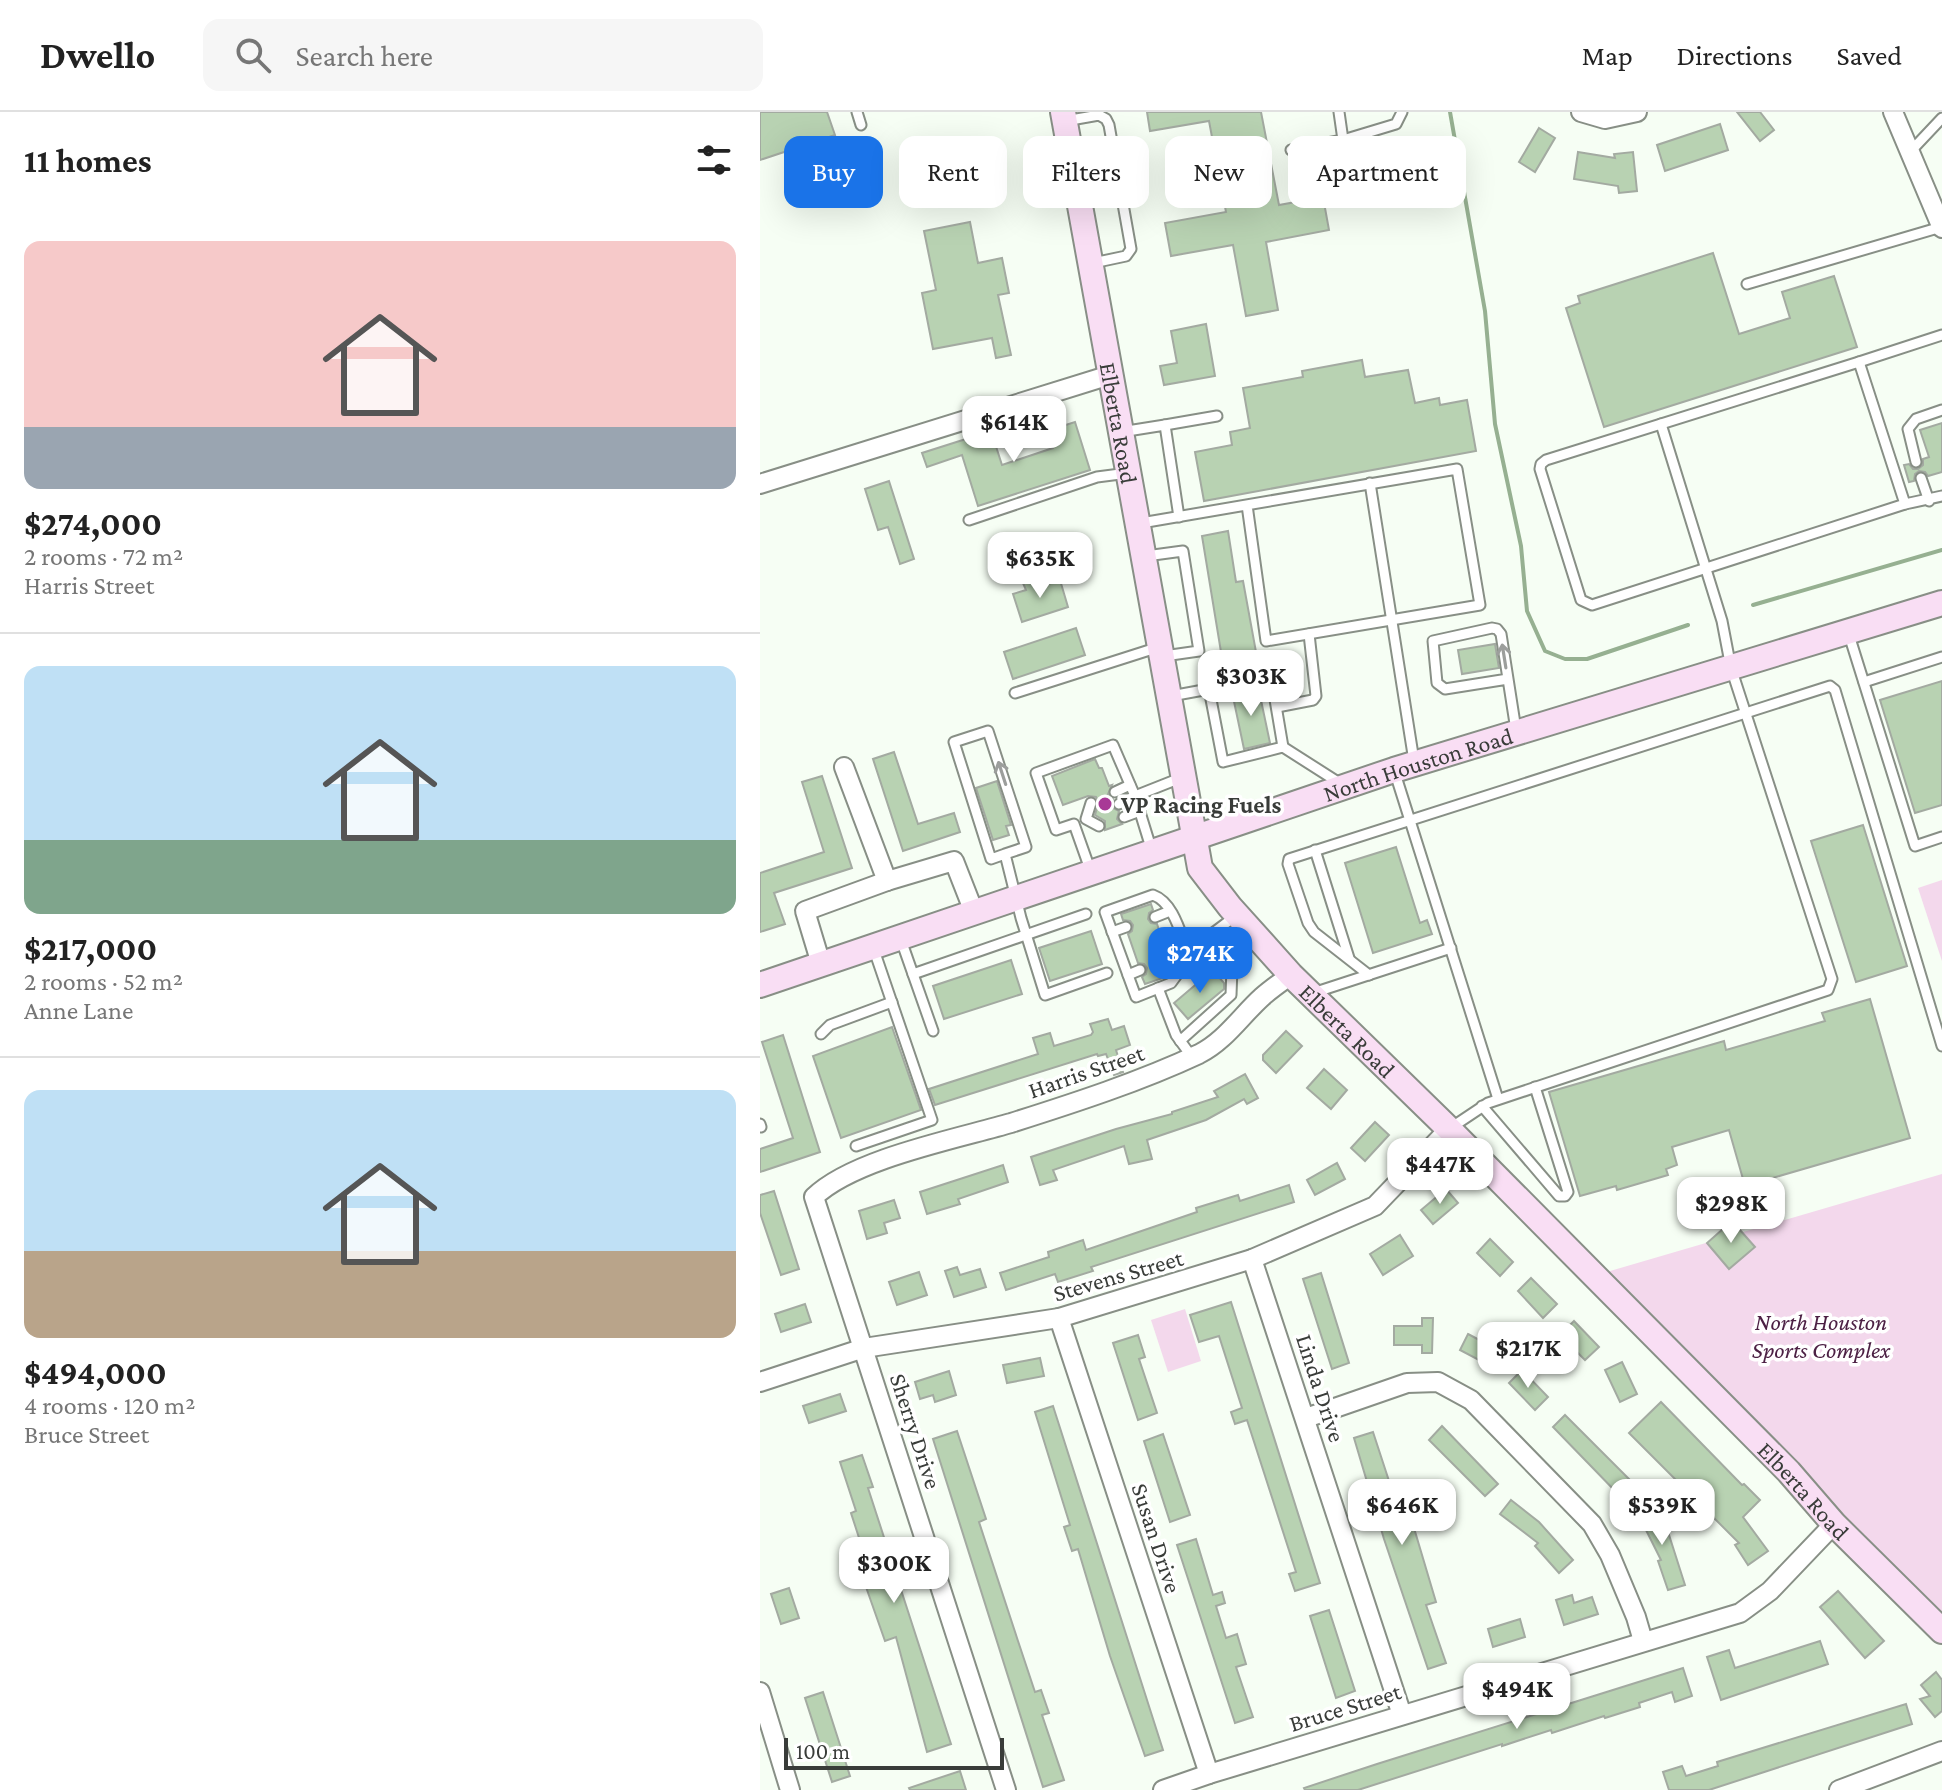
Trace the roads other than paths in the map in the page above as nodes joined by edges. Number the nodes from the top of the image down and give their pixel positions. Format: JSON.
{"nodes":[{"id":1,"x":857,"y":112,"type":"edge"},
{"id":2,"x":1339,"y":112,"type":"edge"},
{"id":3,"x":1402,"y":112,"type":"edge"},
{"id":4,"x":1581,"y":112,"type":"edge"},
{"id":5,"x":1637,"y":112,"type":"edge"},
{"id":6,"x":1893,"y":112,"type":"edge"},
{"id":7,"x":1942,"y":115,"type":"edge"},
{"id":8,"x":1063,"y":116,"type":"edge"},
{"id":9,"x":861,"y":125,"type":"dead end"},
{"id":10,"x":1342,"y":136,"type":"edge"},
{"id":11,"x":1357,"y":136,"type":"edge"},
{"id":12,"x":1909,"y":153,"type":"junction"},
{"id":13,"x":1942,"y":228,"type":"edge"},
{"id":14,"x":1090,"y":263,"type":"junction"},
{"id":15,"x":1747,"y":284,"type":"dead end"},
{"id":16,"x":1942,"y":335,"type":"edge"},
{"id":17,"x":1859,"y":362,"type":"junction"},
{"id":18,"x":1110,"y":375,"type":"junction"},
{"id":19,"x":1942,"y":410,"type":"edge"},
{"id":20,"x":1217,"y":416,"type":"dead end"},
{"id":21,"x":1661,"y":424,"type":"junction"},
{"id":22,"x":1165,"y":425,"type":"junction"},
{"id":23,"x":1121,"y":432,"type":"junction"},
{"id":24,"x":1916,"y":462,"type":"dead end"},
{"id":25,"x":1128,"y":473,"type":"junction"},
{"id":26,"x":1921,"y":478,"type":"dead end"},
{"id":27,"x":1370,"y":483,"type":"junction"},
{"id":28,"x":760,"y":484,"type":"edge"},
{"id":29,"x":1942,"y":496,"type":"edge"},
{"id":30,"x":1929,"y":501,"type":"junction"},
{"id":31,"x":1905,"y":504,"type":"junction"},
{"id":32,"x":1247,"y":505,"type":"junction"},
{"id":33,"x":1179,"y":517,"type":"junction"},
{"id":34,"x":969,"y":520,"type":"dead end"},
{"id":35,"x":1137,"y":524,"type":"junction"},
{"id":36,"x":1143,"y":556,"type":"junction"},
{"id":37,"x":1705,"y":569,"type":"junction"},
{"id":38,"x":1942,"y":603,"type":"edge"},
{"id":39,"x":1393,"y":620,"type":"junction"},
{"id":40,"x":1848,"y":632,"type":"junction"},
{"id":41,"x":1309,"y":634,"type":"junction"},
{"id":42,"x":1160,"y":652,"type":"junction"},
{"id":43,"x":1942,"y":657,"type":"edge"},
{"id":44,"x":1731,"y":668,"type":"junction"},
{"id":45,"x":1508,"y":679,"type":"junction"},
{"id":46,"x":1864,"y":682,"type":"junction"},
{"id":47,"x":1209,"y":689,"type":"junction"},
{"id":48,"x":1015,"y":693,"type":"dead end"},
{"id":49,"x":1168,"y":696,"type":"junction"},
{"id":50,"x":1277,"y":707,"type":"junction"},
{"id":51,"x":1746,"y":712,"type":"junction"},
{"id":52,"x":1516,"y":733,"type":"junction"},
{"id":53,"x":1283,"y":747,"type":"junction"},
{"id":54,"x":844,"y":767,"type":"dead end"},
{"id":55,"x":1405,"y":767,"type":"junction"},
{"id":56,"x":1183,"y":777,"type":"junction"},
{"id":57,"x":1130,"y":785,"type":"junction"},
{"id":58,"x":1345,"y":787,"type":"junction"},
{"id":59,"x":1115,"y":792,"type":"dead end"},
{"id":60,"x":1135,"y":796,"type":"junction"},
{"id":61,"x":1091,"y":803,"type":"dead end"},
{"id":62,"x":1119,"y":804,"type":"dead end"},
{"id":63,"x":1140,"y":811,"type":"junction"},
{"id":64,"x":1090,"y":817,"type":"junction"},
{"id":65,"x":1124,"y":817,"type":"dead end"},
{"id":66,"x":1410,"y":819,"type":"junction"},
{"id":67,"x":1074,"y":824,"type":"junction"},
{"id":68,"x":1099,"y":826,"type":"dead end"},
{"id":69,"x":1193,"y":837,"type":"junction"},
{"id":70,"x":1942,"y":837,"type":"edge"},
{"id":71,"x":1315,"y":850,"type":"junction"},
{"id":72,"x":1152,"y":851,"type":"junction"},
{"id":73,"x":1005,"y":854,"type":"junction"},
{"id":74,"x":1091,"y":872,"type":"junction"},
{"id":75,"x":887,"y":881,"type":"junction"},
{"id":76,"x":1016,"y":897,"type":"junction"},
{"id":77,"x":1170,"y":911,"type":"junction"},
{"id":78,"x":974,"y":912,"type":"junction"},
{"id":79,"x":1086,"y":914,"type":"dead end"},
{"id":80,"x":1237,"y":915,"type":"junction"},
{"id":81,"x":1155,"y":917,"type":"dead end"},
{"id":82,"x":1126,"y":927,"type":"dead end"},
{"id":83,"x":1112,"y":932,"type":"junction"},
{"id":84,"x":1026,"y":935,"type":"junction"},
{"id":85,"x":900,"y":937,"type":"junction"},
{"id":86,"x":1206,"y":938,"type":"junction"},
{"id":87,"x":872,"y":946,"type":"junction"},
{"id":88,"x":1451,"y":948,"type":"junction"},
{"id":89,"x":1189,"y":954,"type":"junction"},
{"id":90,"x":1169,"y":959,"type":"dead end"},
{"id":91,"x":1349,"y":959,"type":"junction"},
{"id":92,"x":821,"y":964,"type":"junction"},
{"id":93,"x":1140,"y":970,"type":"dead end"},
{"id":94,"x":1107,"y":973,"type":"dead end"},
{"id":95,"x":913,"y":974,"type":"junction"},
{"id":96,"x":1128,"y":975,"type":"junction"},
{"id":97,"x":1291,"y":975,"type":"junction"},
{"id":98,"x":1369,"y":975,"type":"junction"},
{"id":99,"x":760,"y":985,"type":"edge"},
{"id":100,"x":1158,"y":988,"type":"junction"},
{"id":101,"x":1312,"y":993,"type":"junction"},
{"id":102,"x":892,"y":1002,"type":"junction"},
{"id":103,"x":933,"y":1031,"type":"dead end"},
{"id":104,"x":821,"y":1034,"type":"dead end"},
{"id":105,"x":1180,"y":1041,"type":"junction"},
{"id":106,"x":1942,"y":1046,"type":"edge"},
{"id":107,"x":1192,"y":1057,"type":"junction"},
{"id":108,"x":1535,"y":1087,"type":"junction"},
{"id":109,"x":1498,"y":1099,"type":"junction"},
{"id":110,"x":1482,"y":1106,"type":"junction"},
{"id":111,"x":1449,"y":1129,"type":"junction"},
{"id":112,"x":856,"y":1146,"type":"dead end"},
{"id":113,"x":870,"y":1164,"type":"joint"},
{"id":114,"x":1252,"y":1259,"type":"junction"},
{"id":115,"x":1059,"y":1318,"type":"junction"},
{"id":116,"x":864,"y":1348,"type":"junction"},
{"id":117,"x":760,"y":1382,"type":"edge"},
{"id":118,"x":1306,"y":1418,"type":"junction"},
{"id":119,"x":1834,"y":1524,"type":"junction"},
{"id":120,"x":1942,"y":1631,"type":"edge"},
{"id":121,"x":1643,"y":1641,"type":"junction"},
{"id":122,"x":760,"y":1692,"type":"edge"},
{"id":123,"x":1402,"y":1715,"type":"junction"},
{"id":124,"x":1942,"y":1751,"type":"edge"},
{"id":125,"x":1209,"y":1774,"type":"junction"},
{"id":126,"x":790,"y":1790,"type":"edge"},
{"id":127,"x":1006,"y":1790,"type":"edge"},
{"id":128,"x":1163,"y":1790,"type":"edge"},
{"id":129,"x":1839,"y":1790,"type":"edge"}],
"edges":[{"from":1,"to":9,"type":"lane"},
{"from":2,"to":10,"type":"lane"},
{"from":3,"to":11,"type":"lane"},
{"from":4,"to":5,"type":"street"},
{"from":6,"to":12,"type":"street"},
{"from":7,"to":12,"type":"lane"},
{"from":8,"to":14,"type":"street","name":"Elberta Road"},
{"from":8,"to":14,"type":"lane"},
{"from":12,"to":13,"type":"street"},
{"from":13,"to":15,"type":"lane"},
{"from":14,"to":18,"type":"street","name":"Elberta Road"},
{"from":16,"to":17,"type":"lane"},
{"from":17,"to":21,"type":"lane"},
{"from":17,"to":31,"type":"lane"},
{"from":18,"to":23,"type":"street","name":"Elberta Road"},
{"from":18,"to":28,"type":"street"},
{"from":19,"to":24,"type":"lane"},
{"from":20,"to":22,"type":"lane"},
{"from":21,"to":37,"type":"lane"},
{"from":21,"to":37,"type":"lane"},
{"from":22,"to":23,"type":"lane"},
{"from":22,"to":33,"type":"lane"},
{"from":23,"to":25,"type":"street","name":"Elberta Road"},
{"from":25,"to":34,"type":"lane"},
{"from":25,"to":35,"type":"street","name":"Elberta Road"},
{"from":26,"to":30,"type":"lane"},
{"from":27,"to":32,"type":"lane"},
{"from":27,"to":39,"type":"lane"},
{"from":27,"to":39,"type":"lane"},
{"from":29,"to":30,"type":"lane"},
{"from":30,"to":31,"type":"lane"},
{"from":31,"to":37,"type":"lane"},
{"from":32,"to":33,"type":"lane"},
{"from":32,"to":41,"type":"lane"},
{"from":33,"to":35,"type":"lane"},
{"from":35,"to":36,"type":"street","name":"Elberta Road"},
{"from":36,"to":42,"type":"street","name":"Elberta Road"},
{"from":36,"to":42,"type":"lane"},
{"from":37,"to":44,"type":"lane"},
{"from":38,"to":40,"type":"street","name":"North Houston Road"},
{"from":39,"to":41,"type":"lane"},
{"from":39,"to":55,"type":"lane"},
{"from":40,"to":44,"type":"street","name":"North Houston Road"},
{"from":40,"to":46,"type":"lane"},
{"from":41,"to":50,"type":"lane"},
{"from":42,"to":48,"type":"lane"},
{"from":42,"to":49,"type":"street","name":"Elberta Road"},
{"from":43,"to":46,"type":"lane"},
{"from":44,"to":51,"type":"lane"},
{"from":44,"to":52,"type":"street","name":"North Houston Road"},
{"from":45,"to":45,"type":"lane","one_way":true},
{"from":45,"to":52,"type":"lane"},
{"from":46,"to":70,"type":"lane"},
{"from":47,"to":49,"type":"lane"},
{"from":47,"to":50,"type":"lane"},
{"from":47,"to":53,"type":"lane"},
{"from":49,"to":56,"type":"street","name":"Elberta Road"},
{"from":50,"to":53,"type":"lane"},
{"from":51,"to":66,"type":"lane"},
{"from":51,"to":106,"type":"lane"},
{"from":51,"to":108,"type":"lane"},
{"from":52,"to":55,"type":"street","name":"North Houston Road"},
{"from":53,"to":58,"type":"lane"},
{"from":54,"to":75,"type":"street"},
{"from":55,"to":58,"type":"street","name":"North Houston Road"},
{"from":55,"to":66,"type":"lane"},
{"from":56,"to":60,"type":"lane"},
{"from":56,"to":69,"type":"street","name":"Elberta Road"},
{"from":57,"to":59,"type":"lane"},
{"from":57,"to":60,"type":"lane"},
{"from":57,"to":67,"type":"lane"},
{"from":58,"to":69,"type":"street","name":"North Houston Road"},
{"from":60,"to":62,"type":"lane"},
{"from":60,"to":63,"type":"lane"},
{"from":61,"to":64,"type":"lane"},
{"from":63,"to":65,"type":"lane"},
{"from":63,"to":72,"type":"lane"},
{"from":64,"to":67,"type":"lane"},
{"from":64,"to":68,"type":"lane"},
{"from":66,"to":71,"type":"lane"},
{"from":66,"to":88,"type":"lane"},
{"from":67,"to":74,"type":"lane"},
{"from":69,"to":72,"type":"street","name":"North Houston Road"},
{"from":69,"to":80,"type":"street","name":"Elberta Road"},
{"from":71,"to":91,"type":"lane"},
{"from":71,"to":91,"type":"lane"},
{"from":72,"to":74,"type":"street","name":"North Houston Road"},
{"from":73,"to":73,"type":"lane","one_way":true},
{"from":73,"to":76,"type":"lane"},
{"from":74,"to":76,"type":"street","name":"North Houston Road"},
{"from":75,"to":78,"type":"street"},
{"from":75,"to":92,"type":"street"},
{"from":76,"to":78,"type":"street","name":"North Houston Road"},
{"from":76,"to":84,"type":"lane"},
{"from":77,"to":81,"type":"lane"},
{"from":77,"to":83,"type":"lane"},
{"from":77,"to":89,"type":"lane"},
{"from":78,"to":85,"type":"street","name":"North Houston Road"},
{"from":79,"to":84,"type":"lane"},
{"from":80,"to":86,"type":"lane"},
{"from":80,"to":97,"type":"street","name":"Elberta Road"},
{"from":82,"to":83,"type":"lane"},
{"from":83,"to":96,"type":"lane"},
{"from":84,"to":94,"type":"lane"},
{"from":84,"to":95,"type":"lane"},
{"from":85,"to":87,"type":"street","name":"North Houston Road"},
{"from":85,"to":95,"type":"lane"},
{"from":86,"to":89,"type":"lane"},
{"from":86,"to":105,"type":"lane"},
{"from":87,"to":92,"type":"street","name":"North Houston Road"},
{"from":87,"to":102,"type":"lane"},
{"from":88,"to":98,"type":"lane"},
{"from":88,"to":109,"type":"lane"},
{"from":89,"to":90,"type":"lane"},
{"from":89,"to":100,"type":"lane"},
{"from":91,"to":98,"type":"lane"},
{"from":92,"to":99,"type":"street","name":"North Houston Road"},
{"from":93,"to":96,"type":"lane"},
{"from":95,"to":103,"type":"lane"},
{"from":96,"to":100,"type":"lane"},
{"from":97,"to":101,"type":"street","name":"Elberta Road"},
{"from":97,"to":107,"type":"street","name":"Harris Street"},
{"from":98,"to":101,"type":"lane"},
{"from":100,"to":105,"type":"lane"},
{"from":101,"to":111,"type":"street","name":"Elberta Road"},
{"from":102,"to":104,"type":"lane"},
{"from":102,"to":112,"type":"lane"},
{"from":105,"to":107,"type":"lane"},
{"from":107,"to":113,"type":"street","name":"Harris Street"},
{"from":108,"to":109,"type":"lane"},
{"from":108,"to":110,"type":"lane"},
{"from":109,"to":110,"type":"lane"},
{"from":110,"to":111,"type":"lane"},
{"from":111,"to":114,"type":"street","name":"Stevens Street"},
{"from":111,"to":119,"type":"street","name":"Elberta Road"},
{"from":113,"to":116,"type":"street","name":"Sherry Drive"},
{"from":114,"to":115,"type":"street","name":"Stevens Street"},
{"from":114,"to":118,"type":"street","name":"Linda Drive"},
{"from":115,"to":116,"type":"street","name":"Stevens Street"},
{"from":115,"to":125,"type":"street","name":"Susan Drive"},
{"from":116,"to":117,"type":"street","name":"Stevens Street"},
{"from":116,"to":127,"type":"street","name":"Sherry Drive"},
{"from":118,"to":121,"type":"street"},
{"from":118,"to":123,"type":"street","name":"Linda Drive"},
{"from":119,"to":120,"type":"street","name":"Elberta Road"},
{"from":119,"to":121,"type":"street","name":"Bruce Street"},
{"from":121,"to":123,"type":"street","name":"Bruce Street"},
{"from":122,"to":126,"type":"street"},
{"from":123,"to":125,"type":"street","name":"Bruce Street"},
{"from":124,"to":129,"type":"street"},
{"from":125,"to":128,"type":"street","name":"Bruce Street"}]}
